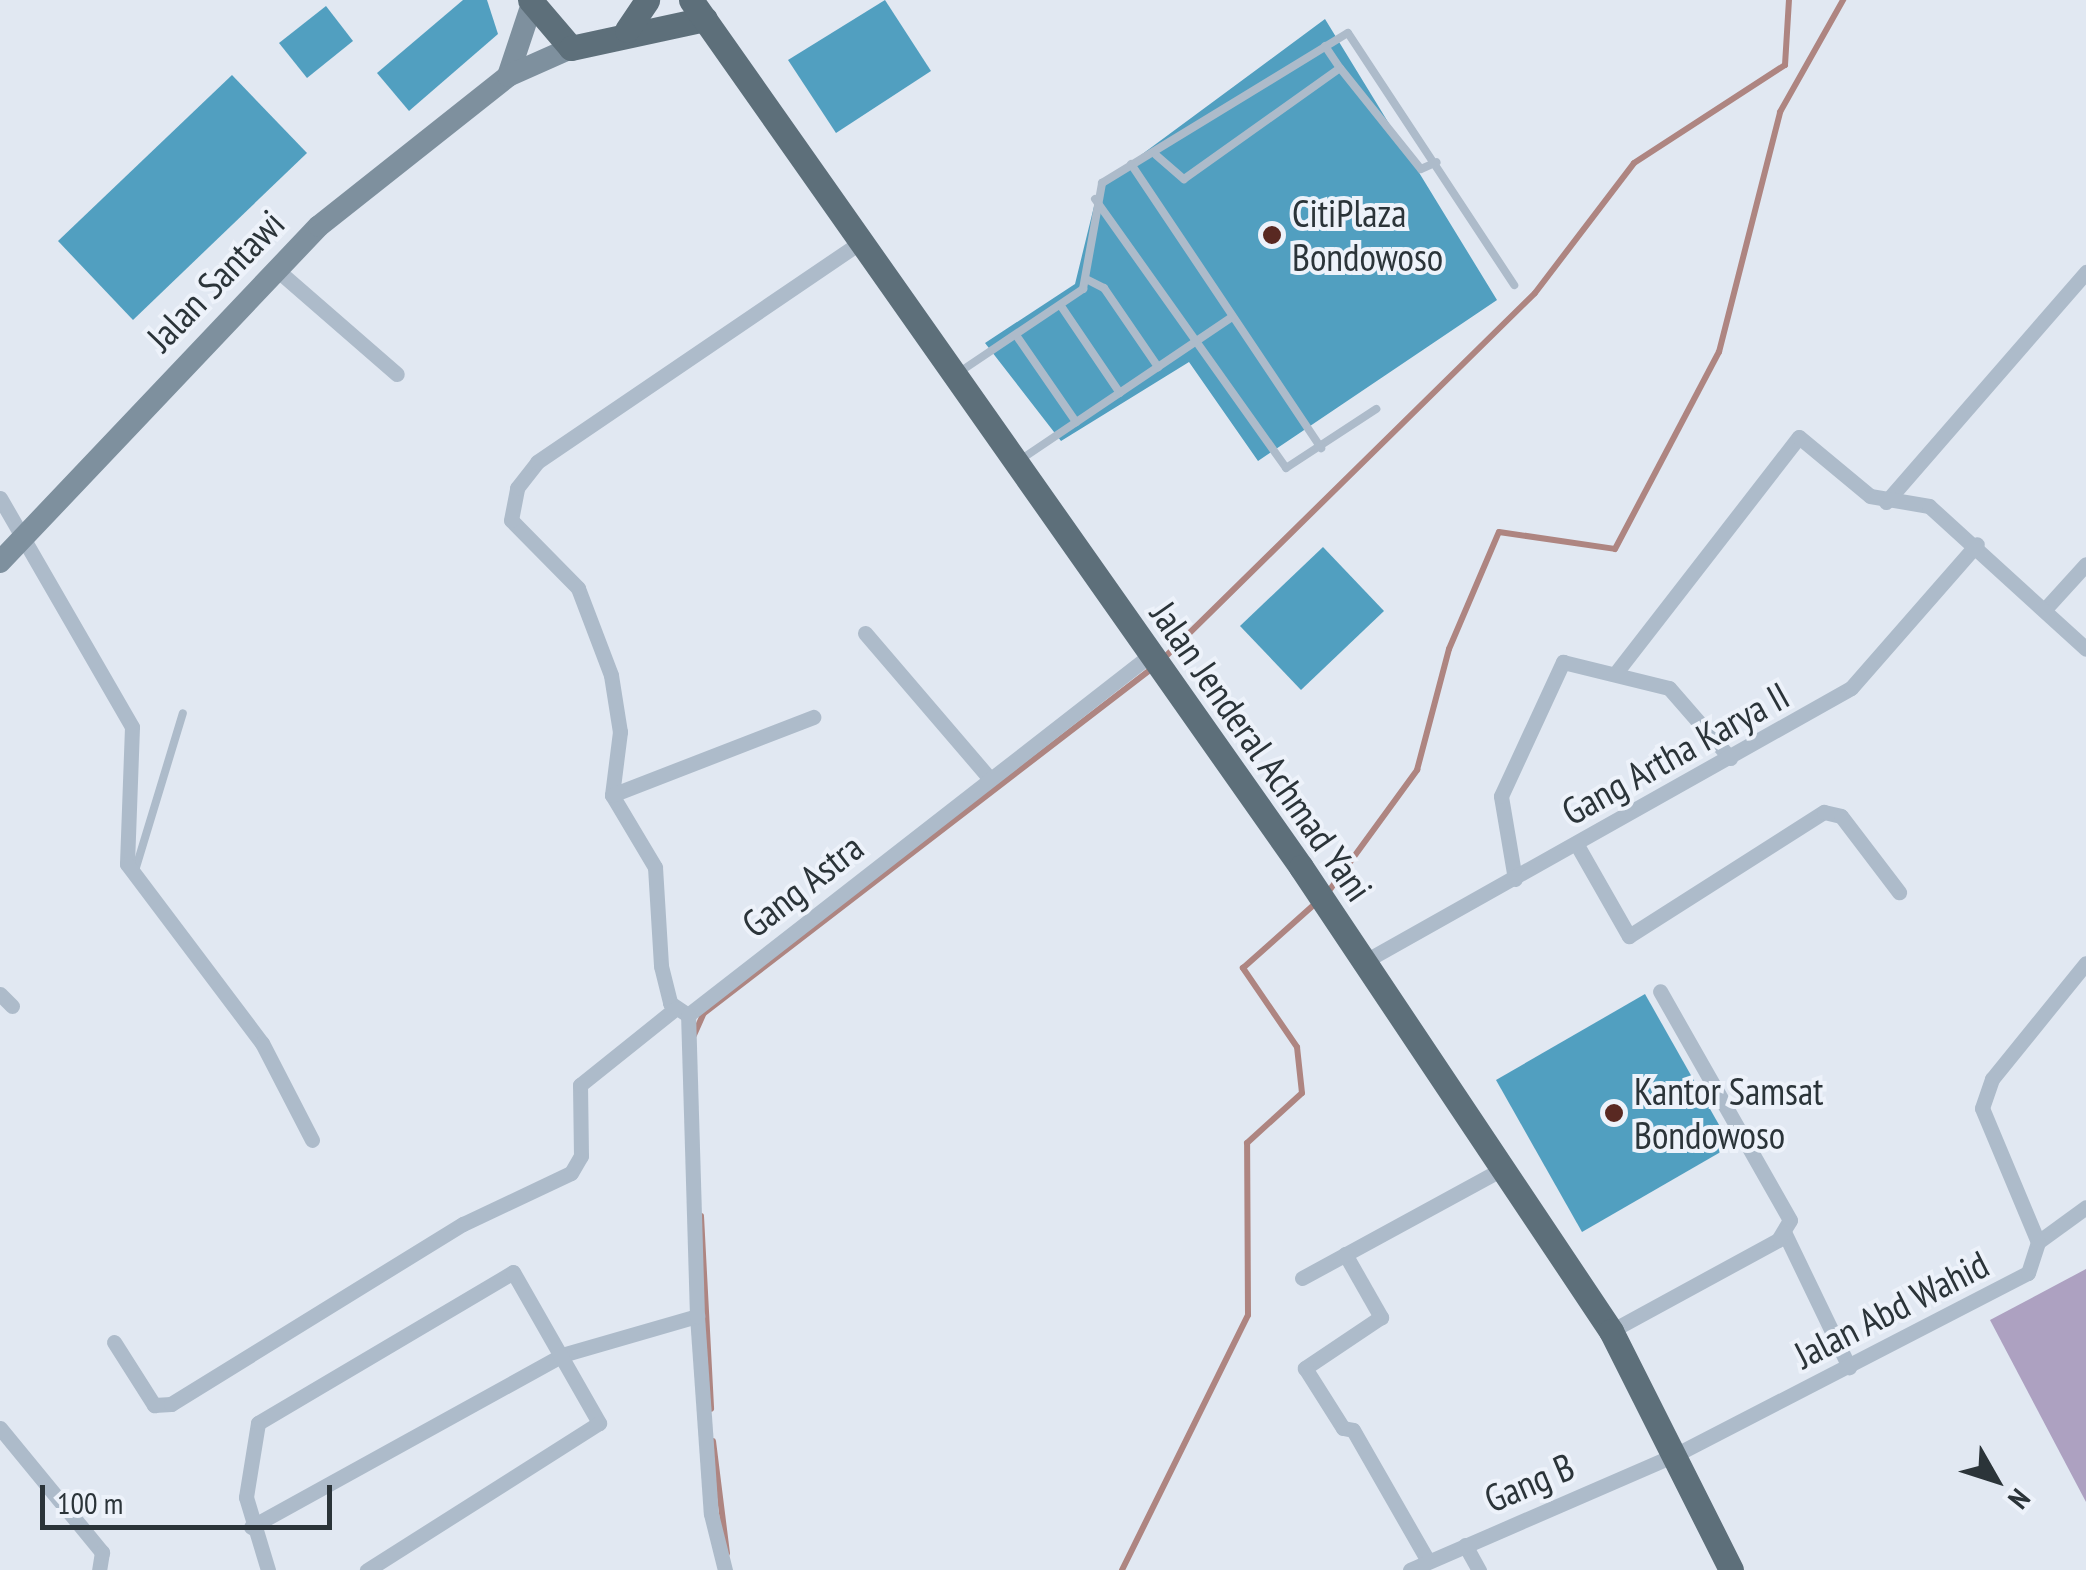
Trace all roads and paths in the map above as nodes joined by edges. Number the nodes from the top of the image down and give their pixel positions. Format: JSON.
{"nodes":[{"id":1,"x":647,"y":0,"type":"edge"},
{"id":2,"x":531,"y":3,"type":"edge"},
{"id":3,"x":698,"y":10,"type":"edge"},
{"id":4,"x":628,"y":30,"type":"junction"},
{"id":5,"x":1325,"y":46,"type":"junction"},
{"id":6,"x":571,"y":48,"type":"junction"},
{"id":7,"x":1340,"y":68,"type":"junction"},
{"id":8,"x":508,"y":76,"type":"junction"},
{"id":9,"x":1156,"y":154,"type":"junction"},
{"id":10,"x":1437,"y":162,"type":"junction"},
{"id":11,"x":1131,"y":164,"type":"junction"},
{"id":12,"x":1095,"y":199,"type":"junction"},
{"id":13,"x":862,"y":241,"type":"junction"},
{"id":14,"x":276,"y":269,"type":"junction"},
{"id":15,"x":2086,"y":272,"type":"edge"},
{"id":16,"x":1088,"y":280,"type":"junction"},
{"id":17,"x":1514,"y":285,"type":"dead end"},
{"id":18,"x":1061,"y":306,"type":"junction"},
{"id":19,"x":1232,"y":317,"type":"junction"},
{"id":20,"x":1016,"y":335,"type":"junction"},
{"id":21,"x":1198,"y":341,"type":"junction"},
{"id":22,"x":1158,"y":368,"type":"junction"},
{"id":23,"x":958,"y":373,"type":"junction"},
{"id":24,"x":396,"y":374,"type":"dead end"},
{"id":25,"x":1120,"y":393,"type":"junction"},
{"id":26,"x":1376,"y":408,"type":"dead end"},
{"id":27,"x":1076,"y":422,"type":"junction"},
{"id":28,"x":1321,"y":448,"type":"junction"},
{"id":29,"x":1017,"y":462,"type":"junction"},
{"id":30,"x":0,"y":498,"type":"edge"},
{"id":31,"x":1886,"y":502,"type":"junction"},
{"id":32,"x":22,"y":540,"type":"junction"},
{"id":33,"x":1977,"y":544,"type":"junction"},
{"id":34,"x":0,"y":562,"type":"edge"},
{"id":35,"x":2086,"y":564,"type":"edge"},
{"id":36,"x":2046,"y":608,"type":"junction"},
{"id":37,"x":865,"y":633,"type":"dead end"},
{"id":38,"x":2086,"y":648,"type":"edge"},
{"id":39,"x":1157,"y":666,"type":"junction"},
{"id":40,"x":1618,"y":670,"type":"junction"},
{"id":41,"x":183,"y":714,"type":"dead end"},
{"id":42,"x":813,"y":717,"type":"dead end"},
{"id":43,"x":1730,"y":758,"type":"junction"},
{"id":44,"x":990,"y":779,"type":"junction"},
{"id":45,"x":612,"y":795,"type":"junction"},
{"id":46,"x":1577,"y":845,"type":"junction"},
{"id":47,"x":134,"y":874,"type":"junction"},
{"id":48,"x":1514,"y":879,"type":"junction"},
{"id":49,"x":1898,"y":892,"type":"dead end"},
{"id":50,"x":2086,"y":963,"type":"edge"},
{"id":51,"x":1360,"y":964,"type":"junction"},
{"id":52,"x":1660,"y":991,"type":"dead end"},
{"id":53,"x":682,"y":1012,"type":"junction"},
{"id":54,"x":312,"y":1140,"type":"dead end"},
{"id":55,"x":1500,"y":1170,"type":"junction"},
{"id":56,"x":2086,"y":1207,"type":"edge"},
{"id":57,"x":1785,"y":1234,"type":"junction"},
{"id":58,"x":2038,"y":1242,"type":"junction"},
{"id":59,"x":1345,"y":1254,"type":"junction"},
{"id":60,"x":1302,"y":1278,"type":"dead end"},
{"id":61,"x":697,"y":1316,"type":"junction"},
{"id":62,"x":1611,"y":1331,"type":"junction"},
{"id":63,"x":114,"y":1342,"type":"dead end"},
{"id":64,"x":562,"y":1355,"type":"junction"},
{"id":65,"x":1850,"y":1367,"type":"junction"},
{"id":66,"x":0,"y":1428,"type":"edge"},
{"id":67,"x":1675,"y":1456,"type":"junction"},
{"id":68,"x":251,"y":1527,"type":"junction"},
{"id":69,"x":1465,"y":1544,"type":"junction"},
{"id":70,"x":1428,"y":1561,"type":"junction"},
{"id":71,"x":98,"y":1570,"type":"edge"},
{"id":72,"x":268,"y":1570,"type":"edge"},
{"id":73,"x":367,"y":1570,"type":"edge"},
{"id":74,"x":725,"y":1570,"type":"edge"},
{"id":75,"x":1410,"y":1570,"type":"edge"},
{"id":76,"x":1478,"y":1570,"type":"edge"},
{"id":77,"x":1730,"y":1570,"type":"edge"}],
"edges":[{"from":1,"to":4,"type":"main road"},
{"from":2,"to":6,"type":"main road"},
{"from":2,"to":8,"type":"main road"},
{"from":3,"to":4,"type":"main road"},
{"from":3,"to":13,"type":"main road","name":"Jalan Jenderal Achmad Yani"},
{"from":4,"to":6,"type":"main road"},
{"from":5,"to":7,"type":"lane"},
{"from":5,"to":9,"type":"lane"},
{"from":5,"to":10,"type":"lane"},
{"from":6,"to":8,"type":"main road","name":"Jalan Santawi"},
{"from":7,"to":9,"type":"lane"},
{"from":7,"to":10,"type":"lane"},
{"from":8,"to":14,"type":"main road","name":"Jalan Santawi"},
{"from":9,"to":11,"type":"lane"},
{"from":10,"to":17,"type":"lane"},
{"from":11,"to":12,"type":"lane"},
{"from":11,"to":19,"type":"lane"},
{"from":12,"to":16,"type":"lane"},
{"from":12,"to":21,"type":"lane"},
{"from":13,"to":23,"type":"main road","name":"Jalan Jenderal Achmad Yani"},
{"from":13,"to":45,"type":"street"},
{"from":14,"to":24,"type":"street"},
{"from":14,"to":32,"type":"main road","name":"Jalan Santawi"},
{"from":15,"to":31,"type":"street"},
{"from":16,"to":18,"type":"lane"},
{"from":16,"to":22,"type":"lane"},
{"from":18,"to":20,"type":"lane"},
{"from":18,"to":25,"type":"lane"},
{"from":19,"to":21,"type":"lane"},
{"from":19,"to":28,"type":"lane"},
{"from":20,"to":23,"type":"lane"},
{"from":20,"to":27,"type":"lane"},
{"from":21,"to":22,"type":"lane"},
{"from":21,"to":28,"type":"lane"},
{"from":22,"to":25,"type":"lane"},
{"from":23,"to":29,"type":"main road","name":"Jalan Jenderal Achmad Yani"},
{"from":25,"to":27,"type":"lane"},
{"from":26,"to":28,"type":"lane"},
{"from":27,"to":29,"type":"lane"},
{"from":29,"to":39,"type":"main road","name":"Jalan Jenderal Achmad Yani"},
{"from":30,"to":32,"type":"street"},
{"from":31,"to":33,"type":"street"},
{"from":31,"to":40,"type":"street"},
{"from":32,"to":34,"type":"main road","name":"Jalan Santawi"},
{"from":32,"to":47,"type":"street"},
{"from":33,"to":36,"type":"street"},
{"from":33,"to":43,"type":"street","name":"Gang Artha Karya II"},
{"from":35,"to":36,"type":"street"},
{"from":36,"to":38,"type":"street"},
{"from":37,"to":44,"type":"street"},
{"from":39,"to":44,"type":"street","name":"Gang Astra"},
{"from":39,"to":51,"type":"main road","name":"Jalan Jenderal Achmad Yani"},
{"from":40,"to":43,"type":"street"},
{"from":40,"to":48,"type":"street"},
{"from":41,"to":47,"type":"lane"},
{"from":42,"to":45,"type":"street"},
{"from":43,"to":46,"type":"street","name":"Gang Artha Karya II"},
{"from":44,"to":53,"type":"street","name":"Gang Astra"},
{"from":45,"to":53,"type":"street"},
{"from":46,"to":48,"type":"street","name":"Gang Artha Karya II"},
{"from":46,"to":49,"type":"street"},
{"from":47,"to":54,"type":"street"},
{"from":48,"to":51,"type":"street","name":"Gang Artha Karya II"},
{"from":50,"to":58,"type":"street","name":"Jalan Abd Wahid"},
{"from":51,"to":55,"type":"main road","name":"Jalan Jenderal Achmad Yani"},
{"from":52,"to":57,"type":"street"},
{"from":53,"to":61,"type":"street"},
{"from":53,"to":63,"type":"street","name":"Gang Astra"},
{"from":55,"to":59,"type":"street"},
{"from":55,"to":62,"type":"main road","name":"Jalan Jenderal Achmad Yani"},
{"from":56,"to":58,"type":"street"},
{"from":57,"to":62,"type":"street"},
{"from":57,"to":65,"type":"street"},
{"from":58,"to":65,"type":"street","name":"Jalan Abd Wahid"},
{"from":59,"to":60,"type":"street"},
{"from":59,"to":70,"type":"street"},
{"from":61,"to":64,"type":"street"},
{"from":61,"to":74,"type":"street"},
{"from":62,"to":67,"type":"main road","name":"Jalan Jenderal Achmad Yani"},
{"from":64,"to":68,"type":"street"},
{"from":64,"to":68,"type":"street"},
{"from":64,"to":73,"type":"street"},
{"from":65,"to":67,"type":"street","name":"Jalan Abd Wahid"},
{"from":66,"to":71,"type":"street"},
{"from":67,"to":69,"type":"street","name":"Gang B"},
{"from":67,"to":77,"type":"main road","name":"Jalan Jenderal Achmad Yani"},
{"from":68,"to":72,"type":"street"},
{"from":69,"to":70,"type":"street","name":"Gang B"},
{"from":69,"to":76,"type":"street"},
{"from":70,"to":75,"type":"street","name":"Gang B"}]}
